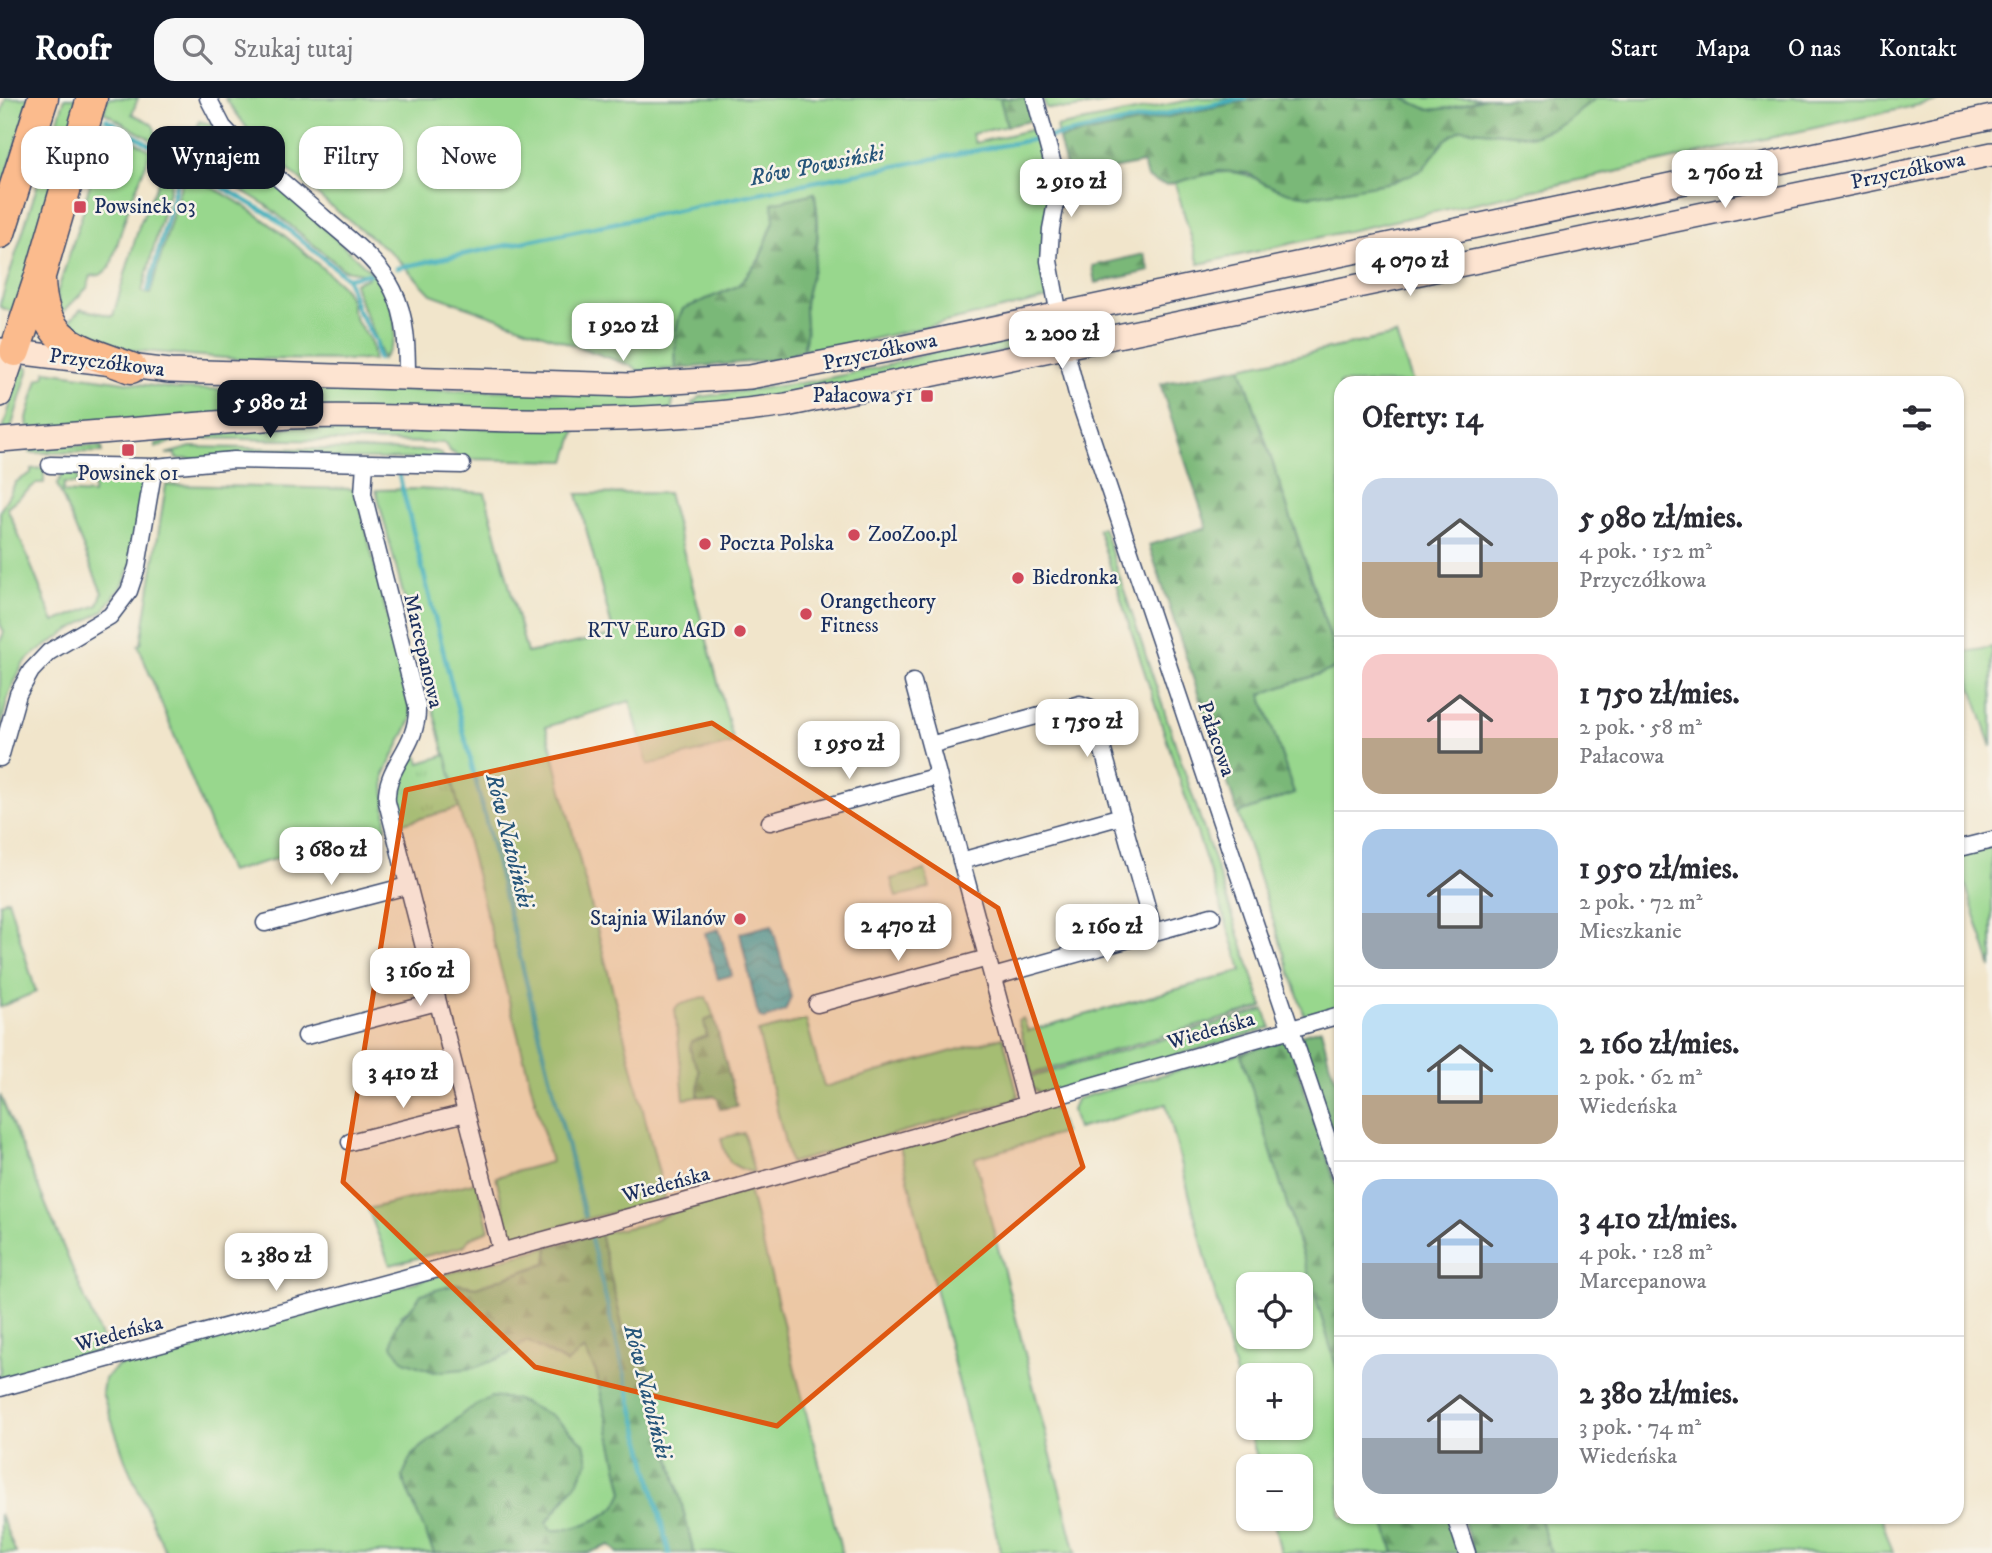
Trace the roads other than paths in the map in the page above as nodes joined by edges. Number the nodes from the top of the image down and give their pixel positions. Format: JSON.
{"nodes":[{"id":1,"x":43,"y":98,"type":"edge"},
{"id":2,"x":92,"y":98,"type":"edge"},
{"id":3,"x":208,"y":98,"type":"edge"},
{"id":4,"x":1035,"y":98,"type":"edge"},
{"id":5,"x":1992,"y":117,"type":"edge"},
{"id":6,"x":1992,"y":154,"type":"edge"},
{"id":7,"x":1708,"y":178,"type":"junction"},
{"id":8,"x":1686,"y":218,"type":"junction"},
{"id":9,"x":0,"y":233,"type":"edge"},
{"id":10,"x":40,"y":276,"type":"junction"},
{"id":11,"x":1059,"y":314,"type":"junction"},
{"id":12,"x":1065,"y":348,"type":"junction"},
{"id":13,"x":8,"y":350,"type":"edge"},
{"id":14,"x":131,"y":368,"type":"junction"},
{"id":15,"x":407,"y":379,"type":"junction"},
{"id":16,"x":712,"y":381,"type":"junction"},
{"id":17,"x":0,"y":395,"type":"edge"},
{"id":18,"x":684,"y":417,"type":"junction"},
{"id":19,"x":0,"y":440,"type":"edge"},
{"id":20,"x":365,"y":463,"type":"junction"},
{"id":21,"x":462,"y":465,"type":"dead end"},
{"id":22,"x":50,"y":466,"type":"dead end"},
{"id":23,"x":154,"y":467,"type":"junction"},
{"id":24,"x":913,"y":682,"type":"dead end"},
{"id":25,"x":930,"y":745,"type":"junction"},
{"id":26,"x":0,"y":758,"type":"edge"},
{"id":27,"x":938,"y":776,"type":"junction"},
{"id":28,"x":1122,"y":816,"type":"junction"},
{"id":29,"x":770,"y":822,"type":"dead end"},
{"id":30,"x":1992,"y":840,"type":"edge"},
{"id":31,"x":1964,"y":847,"type":"edge"},
{"id":32,"x":961,"y":861,"type":"junction"},
{"id":33,"x":407,"y":886,"type":"junction"},
{"id":34,"x":1212,"y":916,"type":"dead end"},
{"id":35,"x":265,"y":923,"type":"dead end"},
{"id":36,"x":1154,"y":932,"type":"junction"},
{"id":37,"x":988,"y":958,"type":"junction"},
{"id":38,"x":993,"y":977,"type":"junction"},
{"id":39,"x":437,"y":1002,"type":"junction"},
{"id":40,"x":817,"y":1004,"type":"dead end"},
{"id":41,"x":1334,"y":1017,"type":"edge"},
{"id":42,"x":1291,"y":1028,"type":"junction"},
{"id":43,"x":306,"y":1036,"type":"dead end"},
{"id":44,"x":1027,"y":1105,"type":"junction"},
{"id":45,"x":466,"y":1113,"type":"junction"},
{"id":46,"x":350,"y":1142,"type":"dead end"},
{"id":47,"x":1334,"y":1158,"type":"edge"},
{"id":48,"x":501,"y":1250,"type":"junction"},
{"id":49,"x":0,"y":1388,"type":"edge"},
{"id":50,"x":1457,"y":1524,"type":"edge"},
{"id":51,"x":1467,"y":1553,"type":"edge"}],
"edges":[{"from":1,"to":9,"type":"highway"},
{"from":2,"to":10,"type":"highway"},
{"from":3,"to":15,"type":"street"},
{"from":4,"to":11,"type":"street","name":"Pałacowa"},
{"from":5,"to":7,"type":"main road","name":"Przyczółkowa"},
{"from":6,"to":8,"type":"main road","name":"Przyczółkowa"},
{"from":7,"to":8,"type":"main road"},
{"from":7,"to":11,"type":"main road","name":"Przyczółkowa"},
{"from":8,"to":12,"type":"main road","name":"Przyczółkowa"},
{"from":10,"to":13,"type":"highway"},
{"from":10,"to":14,"type":"highway"},
{"from":11,"to":12,"type":"street","name":"Pałacowa"},
{"from":11,"to":16,"type":"main road","name":"Przyczółkowa"},
{"from":12,"to":18,"type":"main road","name":"Przyczółkowa"},
{"from":12,"to":42,"type":"street","name":"Pałacowa"},
{"from":13,"to":14,"type":"main road","name":"Przyczółkowa"},
{"from":13,"to":17,"type":"main road"},
{"from":14,"to":15,"type":"main road","name":"Przyczółkowa"},
{"from":15,"to":16,"type":"main road","name":"Przyczółkowa"},
{"from":16,"to":18,"type":"main road"},
{"from":18,"to":19,"type":"main road","name":"Przyczółkowa"},
{"from":20,"to":21,"type":"street"},
{"from":20,"to":23,"type":"street"},
{"from":20,"to":33,"type":"street","name":"Marcepanowa"},
{"from":22,"to":23,"type":"street"},
{"from":23,"to":26,"type":"street"},
{"from":24,"to":25,"type":"street"},
{"from":25,"to":27,"type":"street"},
{"from":25,"to":28,"type":"street"},
{"from":27,"to":29,"type":"street"},
{"from":27,"to":32,"type":"street"},
{"from":28,"to":32,"type":"street"},
{"from":28,"to":36,"type":"street"},
{"from":30,"to":31,"type":"street"},
{"from":32,"to":37,"type":"street"},
{"from":33,"to":35,"type":"street"},
{"from":33,"to":39,"type":"street","name":"Marcepanowa"},
{"from":34,"to":36,"type":"street"},
{"from":36,"to":38,"type":"street"},
{"from":37,"to":38,"type":"street"},
{"from":37,"to":40,"type":"street"},
{"from":38,"to":44,"type":"street"},
{"from":39,"to":43,"type":"street"},
{"from":39,"to":45,"type":"street","name":"Marcepanowa"},
{"from":41,"to":42,"type":"street","name":"Wiedeńska"},
{"from":42,"to":44,"type":"street","name":"Wiedeńska"},
{"from":42,"to":47,"type":"street","name":"Pałacowa"},
{"from":44,"to":48,"type":"street","name":"Wiedeńska"},
{"from":45,"to":46,"type":"street"},
{"from":45,"to":48,"type":"street","name":"Marcepanowa"},
{"from":48,"to":49,"type":"street","name":"Wiedeńska"},
{"from":50,"to":51,"type":"street"}]}
